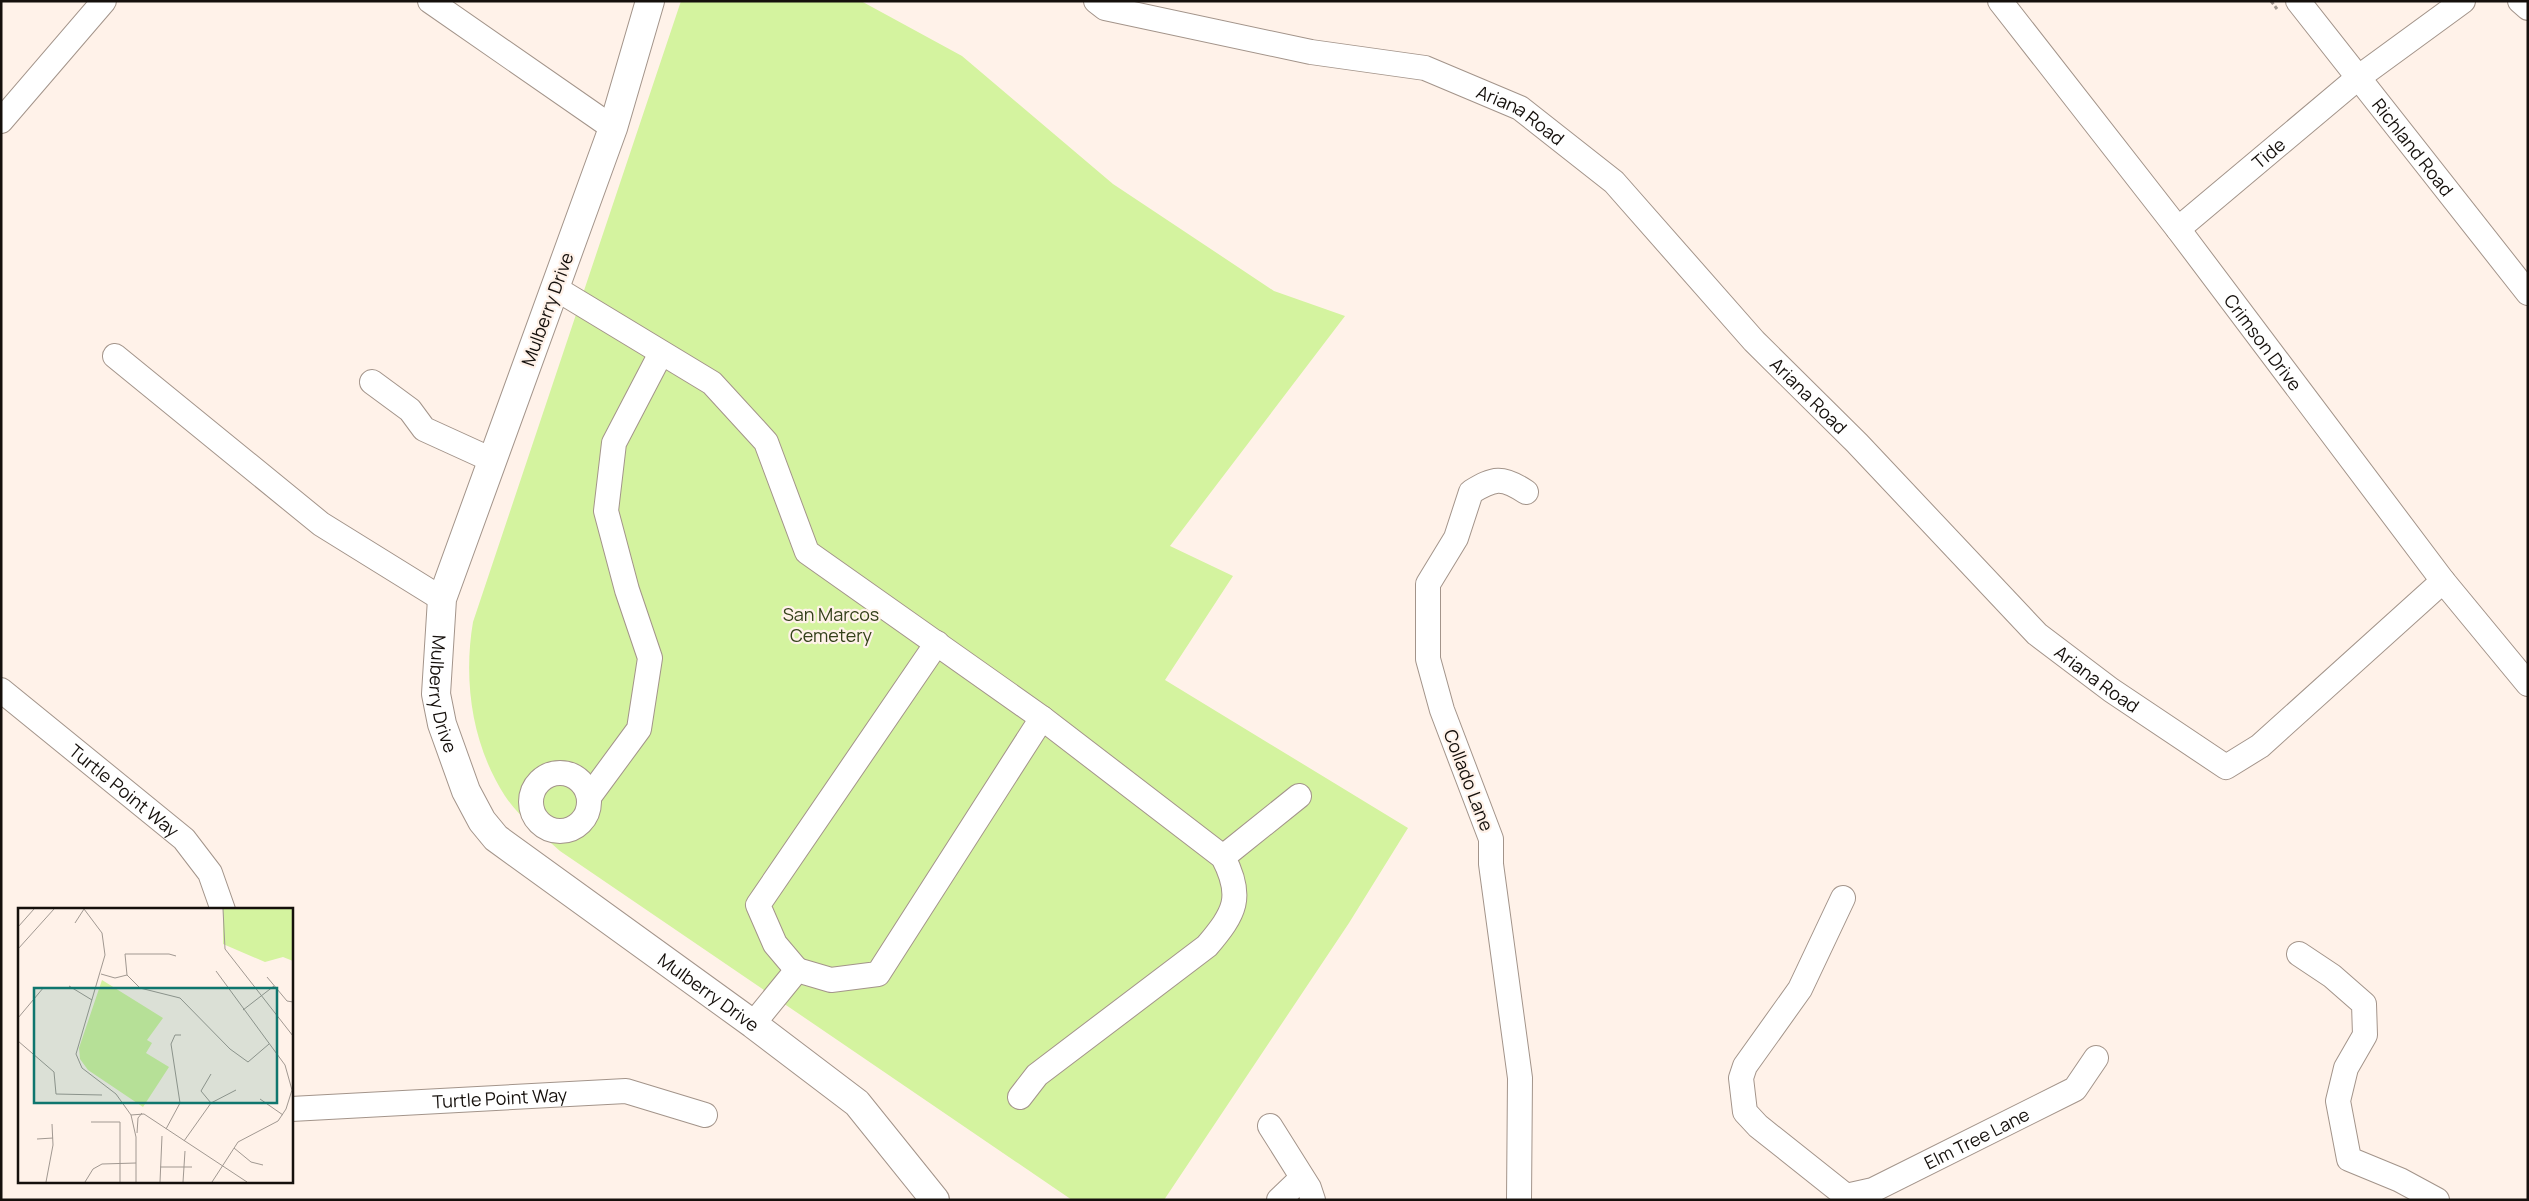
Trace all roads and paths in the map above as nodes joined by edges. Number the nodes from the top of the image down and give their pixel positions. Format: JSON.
{"nodes":[{"id":1,"x":104,"y":1,"type":"edge"},
{"id":2,"x":430,"y":1,"type":"edge"},
{"id":3,"x":650,"y":1,"type":"edge"},
{"id":4,"x":1096,"y":1,"type":"edge"},
{"id":5,"x":2000,"y":1,"type":"edge"},
{"id":6,"x":2298,"y":1,"type":"edge"},
{"id":7,"x":2463,"y":1,"type":"edge"},
{"id":8,"x":2520,"y":1,"type":"edge"},
{"id":9,"x":2528,"y":8,"type":"edge"},
{"id":10,"x":2359,"y":77,"type":"junction"},
{"id":11,"x":1,"y":121,"type":"edge"},
{"id":12,"x":613,"y":128,"type":"junction"},
{"id":13,"x":2178,"y":229,"type":"junction"},
{"id":14,"x":555,"y":288,"type":"junction"},
{"id":15,"x":2528,"y":293,"type":"edge"},
{"id":16,"x":661,"y":353,"type":"junction"},
{"id":17,"x":115,"y":356,"type":"dead end"},
{"id":18,"x":372,"y":382,"type":"dead end"},
{"id":19,"x":492,"y":460,"type":"junction"},
{"id":20,"x":1526,"y":492,"type":"dead end"},
{"id":21,"x":2443,"y":581,"type":"junction"},
{"id":22,"x":442,"y":599,"type":"junction"},
{"id":23,"x":937,"y":643,"type":"junction"},
{"id":24,"x":2528,"y":684,"type":"edge"},
{"id":25,"x":1,"y":690,"type":"edge"},
{"id":26,"x":1042,"y":718,"type":"junction"},
{"id":27,"x":1299,"y":796,"type":"dead end"},
{"id":28,"x":589,"y":797,"type":"dead end"},
{"id":29,"x":1223,"y":857,"type":"junction"},
{"id":30,"x":1843,"y":898,"type":"dead end"},
{"id":31,"x":222,"y":908,"type":"edge"},
{"id":32,"x":2299,"y":954,"type":"dead end"},
{"id":33,"x":797,"y":970,"type":"junction"},
{"id":34,"x":753,"y":1024,"type":"junction"},
{"id":35,"x":2096,"y":1058,"type":"dead end"},
{"id":36,"x":1020,"y":1097,"type":"dead end"},
{"id":37,"x":292,"y":1109,"type":"edge"},
{"id":38,"x":705,"y":1115,"type":"dead end"},
{"id":39,"x":1270,"y":1126,"type":"dead end"},
{"id":40,"x":1302,"y":1178,"type":"junction"},
{"id":41,"x":1845,"y":1198,"type":"edge"},
{"id":42,"x":935,"y":1200,"type":"edge"},
{"id":43,"x":1279,"y":1200,"type":"edge"},
{"id":44,"x":1313,"y":1200,"type":"edge"},
{"id":45,"x":1518,"y":1200,"type":"edge"},
{"id":46,"x":2437,"y":1200,"type":"edge"}],
"edges":[{"from":1,"to":11,"type":"street"},
{"from":2,"to":12,"type":"street"},
{"from":3,"to":12,"type":"main road","name":"Mulberry Drive"},
{"from":4,"to":21,"type":"street","name":"Ariana Road"},
{"from":5,"to":13,"type":"street","name":"Crimson Drive"},
{"from":6,"to":10,"type":"street","name":"Richland Road"},
{"from":7,"to":10,"type":"street","name":"Tide"},
{"from":8,"to":9,"type":"street"},
{"from":10,"to":13,"type":"street","name":"Tide"},
{"from":10,"to":15,"type":"street","name":"Richland Road"},
{"from":12,"to":14,"type":"main road","name":"Mulberry Drive"},
{"from":13,"to":21,"type":"street","name":"Crimson Drive"},
{"from":14,"to":16,"type":"street"},
{"from":14,"to":19,"type":"main road","name":"Mulberry Drive"},
{"from":16,"to":23,"type":"street"},
{"from":16,"to":28,"type":"street"},
{"from":17,"to":22,"type":"street"},
{"from":18,"to":19,"type":"street"},
{"from":19,"to":22,"type":"main road","name":"Mulberry Drive"},
{"from":20,"to":45,"type":"street","name":"Collado Lane"},
{"from":21,"to":24,"type":"street","name":"Crimson Drive"},
{"from":22,"to":34,"type":"main road","name":"Mulberry Drive"},
{"from":23,"to":26,"type":"street"},
{"from":23,"to":33,"type":"street"},
{"from":25,"to":31,"type":"street","name":"Turtle Point Way"},
{"from":26,"to":29,"type":"street"},
{"from":26,"to":33,"type":"street"},
{"from":27,"to":29,"type":"street"},
{"from":29,"to":36,"type":"street"},
{"from":30,"to":41,"type":"street"},
{"from":32,"to":46,"type":"street"},
{"from":33,"to":34,"type":"street"},
{"from":34,"to":42,"type":"main road","name":"Mulberry Drive"},
{"from":35,"to":41,"type":"street","name":"Elm Tree Lane"},
{"from":37,"to":38,"type":"street","name":"Turtle Point Way"},
{"from":39,"to":40,"type":"street"},
{"from":40,"to":43,"type":"street"},
{"from":40,"to":44,"type":"street"}]}
